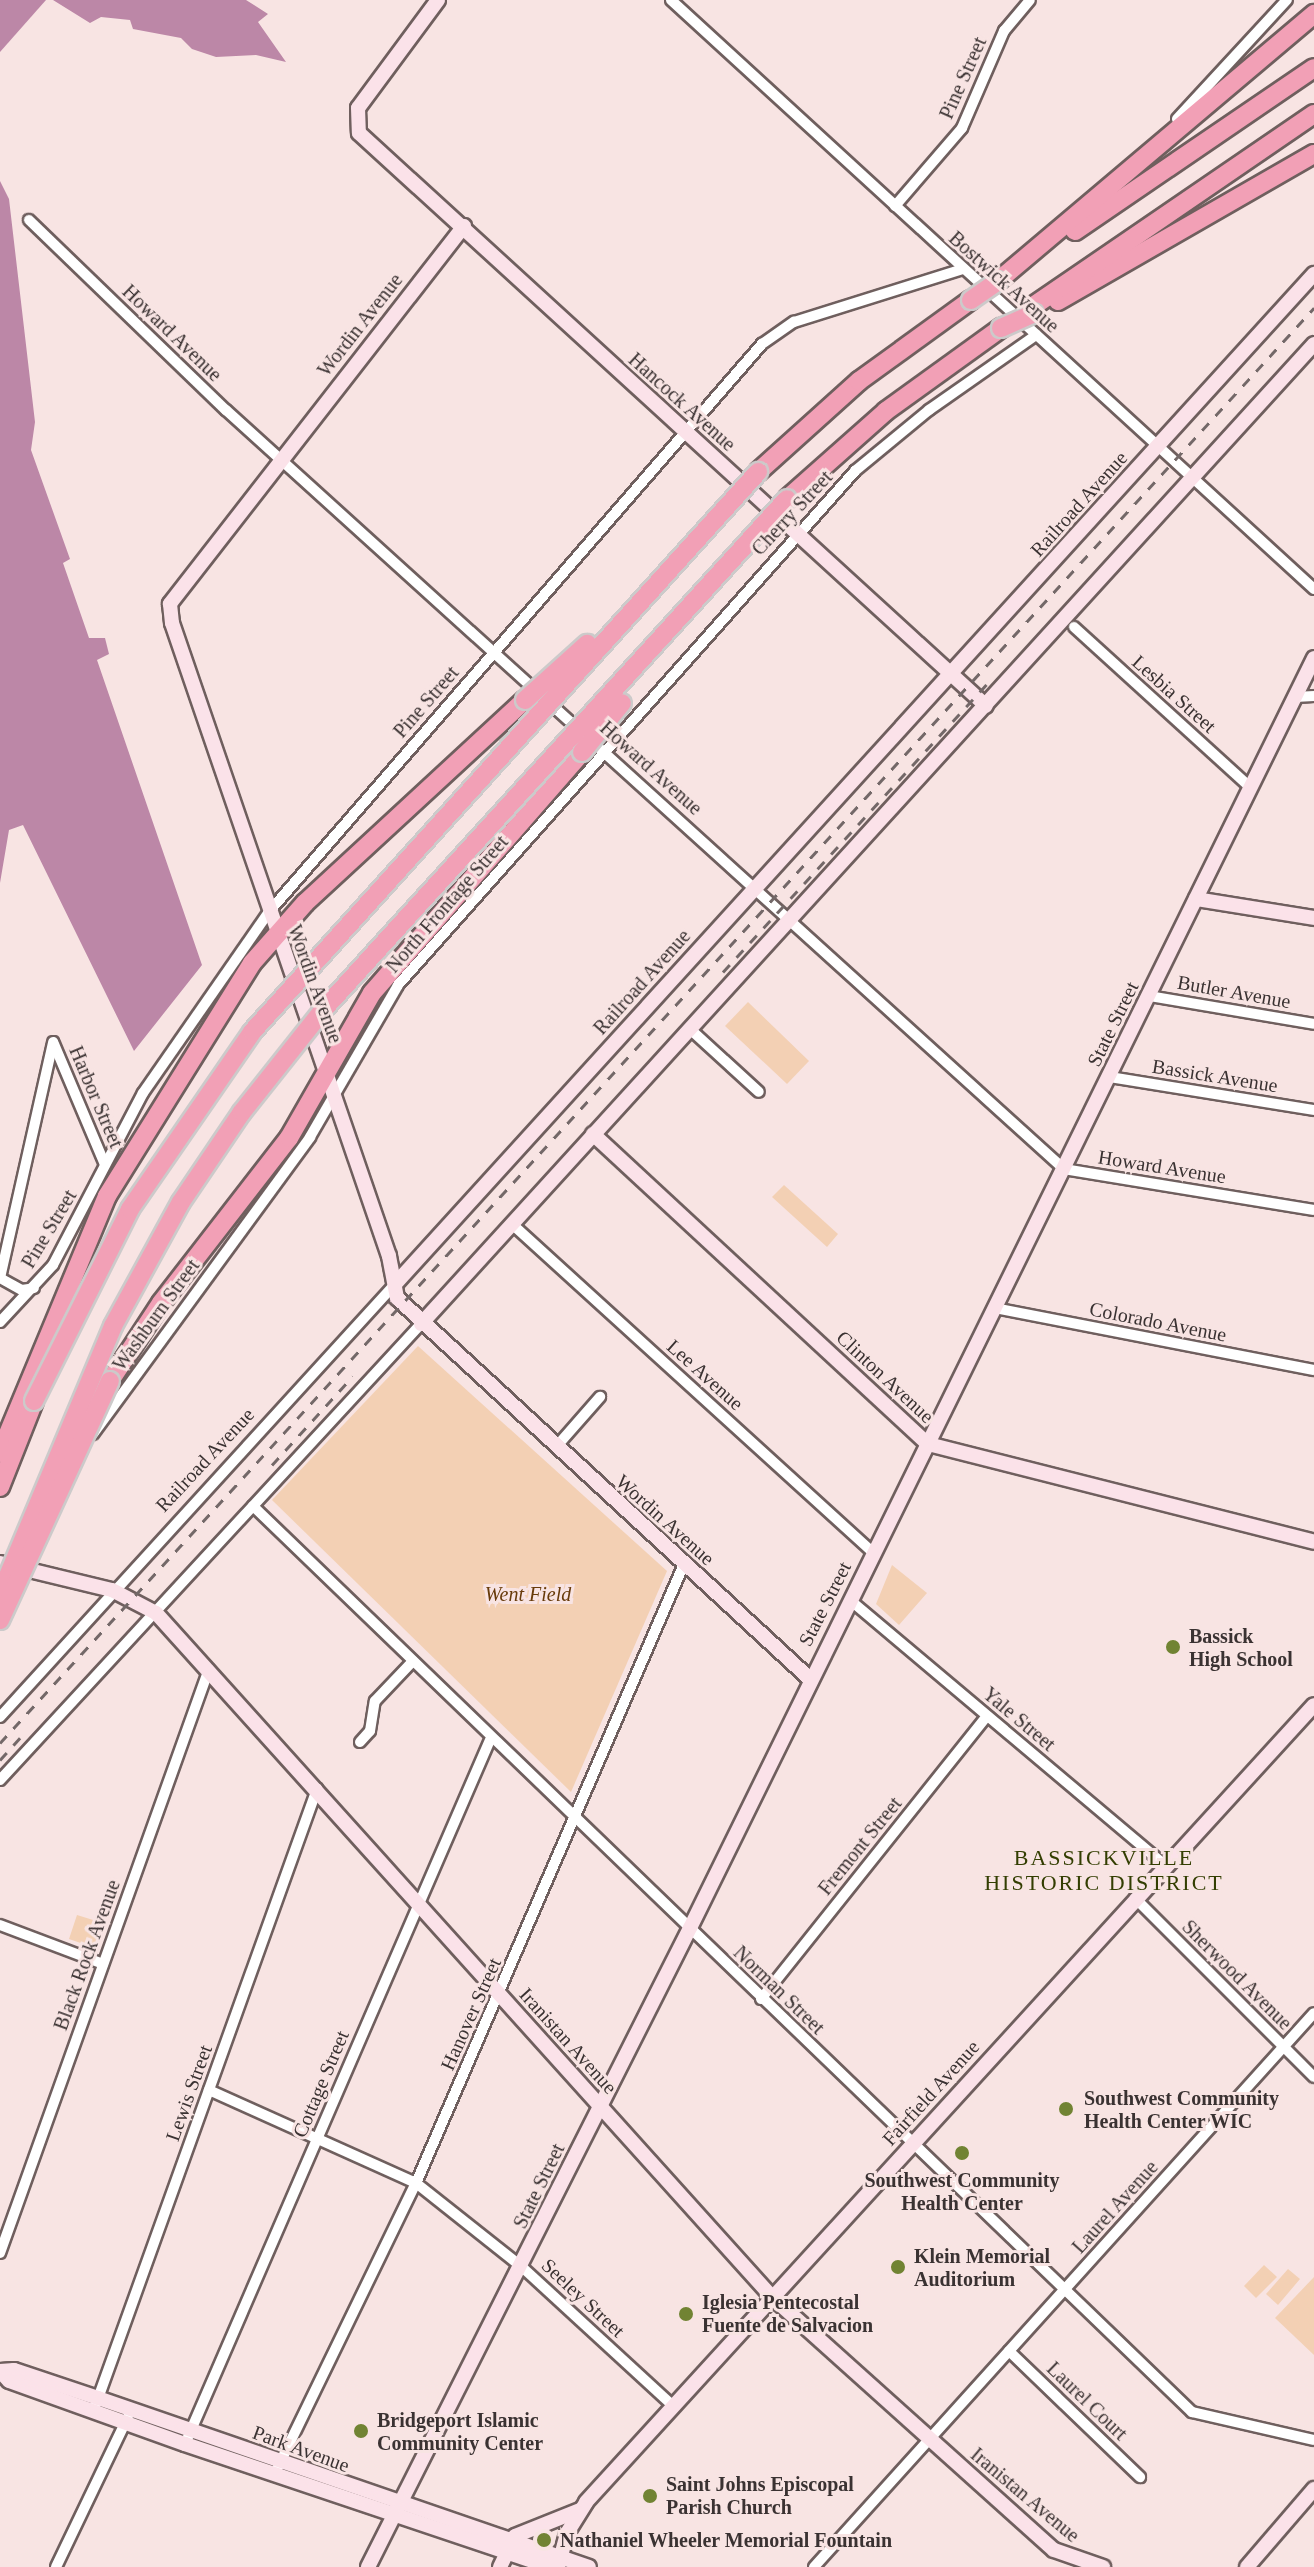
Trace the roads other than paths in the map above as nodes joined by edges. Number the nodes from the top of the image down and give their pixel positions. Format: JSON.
{"nodes":[{"id":1,"x":438,"y":0,"type":"edge"},
{"id":2,"x":671,"y":0,"type":"edge"},
{"id":3,"x":1030,"y":0,"type":"edge"},
{"id":4,"x":1287,"y":0,"type":"edge"},
{"id":5,"x":1314,"y":14,"type":"edge"},
{"id":6,"x":1314,"y":68,"type":"edge"},
{"id":7,"x":1314,"y":114,"type":"edge"},
{"id":8,"x":1152,"y":144,"type":"dead end"},
{"id":9,"x":1314,"y":154,"type":"edge"},
{"id":10,"x":895,"y":206,"type":"junction"},
{"id":11,"x":29,"y":220,"type":"dead end"},
{"id":12,"x":464,"y":226,"type":"junction"},
{"id":13,"x":963,"y":269,"type":"junction"},
{"id":14,"x":1314,"y":274,"type":"edge"},
{"id":15,"x":998,"y":281,"type":"junction"},
{"id":16,"x":1032,"y":311,"type":"junction"},
{"id":17,"x":1036,"y":335,"type":"junction"},
{"id":18,"x":1314,"y":344,"type":"edge"},
{"id":19,"x":685,"y":433,"type":"junction"},
{"id":20,"x":1159,"y":446,"type":"junction"},
{"id":21,"x":284,"y":458,"type":"junction"},
{"id":22,"x":1192,"y":478,"type":"junction"},
{"id":23,"x":796,"y":532,"type":"junction"},
{"id":24,"x":1314,"y":589,"type":"edge"},
{"id":25,"x":644,"y":595,"type":"junction"},
{"id":26,"x":1074,"y":627,"type":"dead end"},
{"id":27,"x":495,"y":650,"type":"junction"},
{"id":28,"x":1314,"y":658,"type":"edge"},
{"id":29,"x":952,"y":674,"type":"junction"},
{"id":30,"x":621,"y":680,"type":"junction"},
{"id":31,"x":1314,"y":696,"type":"edge"},
{"id":32,"x":1295,"y":697,"type":"junction"},
{"id":33,"x":986,"y":706,"type":"junction"},
{"id":34,"x":605,"y":750,"type":"junction"},
{"id":35,"x":1250,"y":787,"type":"junction"},
{"id":36,"x":755,"y":888,"type":"junction"},
{"id":37,"x":1196,"y":899,"type":"junction"},
{"id":38,"x":268,"y":913,"type":"junction"},
{"id":39,"x":1314,"y":918,"type":"edge"},
{"id":40,"x":790,"y":920,"type":"junction"},
{"id":41,"x":276,"y":933,"type":"junction"},
{"id":42,"x":1149,"y":996,"type":"junction"},
{"id":43,"x":1314,"y":1024,"type":"edge"},
{"id":44,"x":690,"y":1029,"type":"junction"},
{"id":45,"x":326,"y":1076,"type":"junction"},
{"id":46,"x":1110,"y":1077,"type":"junction"},
{"id":47,"x":759,"y":1092,"type":"dead end"},
{"id":48,"x":333,"y":1095,"type":"junction"},
{"id":49,"x":1314,"y":1110,"type":"edge"},
{"id":50,"x":593,"y":1134,"type":"junction"},
{"id":51,"x":105,"y":1165,"type":"junction"},
{"id":52,"x":1064,"y":1169,"type":"junction"},
{"id":53,"x":1314,"y":1210,"type":"edge"},
{"id":54,"x":512,"y":1224,"type":"junction"},
{"id":55,"x":0,"y":1278,"type":"edge"},
{"id":56,"x":397,"y":1282,"type":"junction"},
{"id":57,"x":34,"y":1288,"type":"junction"},
{"id":58,"x":995,"y":1308,"type":"junction"},
{"id":59,"x":0,"y":1322,"type":"edge"},
{"id":60,"x":421,"y":1324,"type":"junction"},
{"id":61,"x":1314,"y":1370,"type":"edge"},
{"id":62,"x":600,"y":1397,"type":"dead end"},
{"id":63,"x":928,"y":1444,"type":"junction"},
{"id":64,"x":556,"y":1447,"type":"junction"},
{"id":65,"x":0,"y":1453,"type":"edge"},
{"id":66,"x":0,"y":1487,"type":"edge"},
{"id":67,"x":253,"y":1506,"type":"junction"},
{"id":68,"x":1314,"y":1542,"type":"edge"},
{"id":69,"x":874,"y":1553,"type":"junction"},
{"id":70,"x":0,"y":1563,"type":"edge"},
{"id":71,"x":684,"y":1564,"type":"junction"},
{"id":72,"x":28,"y":1569,"type":"junction"},
{"id":73,"x":112,"y":1590,"type":"junction"},
{"id":74,"x":0,"y":1595,"type":"edge"},
{"id":75,"x":850,"y":1600,"type":"junction"},
{"id":76,"x":156,"y":1613,"type":"junction"},
{"id":77,"x":0,"y":1620,"type":"edge"},
{"id":78,"x":413,"y":1661,"type":"junction"},
{"id":79,"x":209,"y":1669,"type":"junction"},
{"id":80,"x":810,"y":1679,"type":"junction"},
{"id":81,"x":1312,"y":1711,"type":"edge"},
{"id":82,"x":987,"y":1716,"type":"junction"},
{"id":83,"x":0,"y":1717,"type":"edge"},
{"id":84,"x":490,"y":1740,"type":"junction"},
{"id":85,"x":360,"y":1742,"type":"dead end"},
{"id":86,"x":0,"y":1780,"type":"edge"},
{"id":87,"x":317,"y":1789,"type":"junction"},
{"id":88,"x":574,"y":1818,"type":"junction"},
{"id":89,"x":1165,"y":1865,"type":"junction"},
{"id":90,"x":1135,"y":1898,"type":"junction"},
{"id":91,"x":418,"y":1903,"type":"junction"},
{"id":92,"x":0,"y":1925,"type":"edge"},
{"id":93,"x":690,"y":1928,"type":"junction"},
{"id":94,"x":103,"y":1964,"type":"junction"},
{"id":95,"x":500,"y":1994,"type":"junction"},
{"id":96,"x":761,"y":1999,"type":"junction"},
{"id":97,"x":1314,"y":2013,"type":"edge"},
{"id":98,"x":1284,"y":2047,"type":"junction"},
{"id":99,"x":1314,"y":2077,"type":"edge"},
{"id":100,"x":209,"y":2090,"type":"junction"},
{"id":101,"x":600,"y":2107,"type":"junction"},
{"id":102,"x":317,"y":2138,"type":"junction"},
{"id":103,"x":913,"y":2143,"type":"junction"},
{"id":104,"x":416,"y":2183,"type":"junction"},
{"id":105,"x":0,"y":2253,"type":"edge"},
{"id":106,"x":522,"y":2267,"type":"junction"},
{"id":107,"x":1064,"y":2291,"type":"junction"},
{"id":108,"x":773,"y":2298,"type":"junction"},
{"id":109,"x":1009,"y":2351,"type":"junction"},
{"id":110,"x":0,"y":2371,"type":"edge"},
{"id":111,"x":96,"y":2403,"type":"junction"},
{"id":112,"x":673,"y":2406,"type":"junction"},
{"id":113,"x":129,"y":2415,"type":"junction"},
{"id":114,"x":188,"y":2438,"type":"junction"},
{"id":115,"x":929,"y":2439,"type":"junction"},
{"id":116,"x":1314,"y":2440,"type":"edge"},
{"id":117,"x":278,"y":2467,"type":"junction"},
{"id":118,"x":1140,"y":2477,"type":"dead end"},
{"id":119,"x":1314,"y":2489,"type":"edge"},
{"id":120,"x":398,"y":2510,"type":"junction"},
{"id":121,"x":580,"y":2510,"type":"junction"},
{"id":122,"x":508,"y":2547,"type":"junction"},
{"id":123,"x":556,"y":2564,"type":"edge"},
{"id":124,"x":56,"y":2567,"type":"edge"},
{"id":125,"x":368,"y":2567,"type":"edge"},
{"id":126,"x":500,"y":2567,"type":"edge"},
{"id":127,"x":589,"y":2567,"type":"edge"},
{"id":128,"x":814,"y":2567,"type":"edge"},
{"id":129,"x":1103,"y":2567,"type":"edge"},
{"id":130,"x":1247,"y":2567,"type":"edge"}],
"edges":[{"from":1,"to":12,"type":"street","name":"Hancock Avenue"},
{"from":2,"to":10,"type":"street","name":"Bostwick Avenue"},
{"from":3,"to":10,"type":"street","name":"Pine Street"},
{"from":4,"to":8,"type":"street"},
{"from":5,"to":15,"type":"highway"},
{"from":6,"to":15,"type":"highway"},
{"from":7,"to":16,"type":"highway"},
{"from":9,"to":16,"type":"highway"},
{"from":10,"to":13,"type":"street","name":"Bostwick Avenue"},
{"from":11,"to":21,"type":"street","name":"Howard Avenue"},
{"from":12,"to":19,"type":"street","name":"Hancock Avenue"},
{"from":12,"to":21,"type":"street","name":"Wordin Avenue"},
{"from":13,"to":17,"type":"street","name":"Bostwick Avenue"},
{"from":13,"to":19,"type":"street","name":"Pine Street"},
{"from":14,"to":20,"type":"street","name":"Railroad Avenue"},
{"from":15,"to":25,"type":"highway","bridge":true},
{"from":16,"to":30,"type":"highway","bridge":true},
{"from":17,"to":20,"type":"street","name":"Bostwick Avenue"},
{"from":17,"to":23,"type":"street","name":"Cherry Street"},
{"from":18,"to":22,"type":"street"},
{"from":19,"to":23,"type":"street","name":"Hancock Avenue"},
{"from":19,"to":27,"type":"street","name":"Pine Street"},
{"from":20,"to":22,"type":"street","name":"Bostwick Avenue"},
{"from":20,"to":29,"type":"street","name":"Railroad Avenue"},
{"from":21,"to":27,"type":"street","name":"Howard Avenue"},
{"from":21,"to":38,"type":"street","name":"Wordin Avenue"},
{"from":22,"to":24,"type":"street","name":"Bostwick Avenue"},
{"from":22,"to":33,"type":"street"},
{"from":23,"to":29,"type":"street","name":"Hancock Avenue"},
{"from":23,"to":34,"type":"street","name":"Cherry Street"},
{"from":25,"to":41,"type":"highway","bridge":true},
{"from":25,"to":66,"type":"highway","bridge":true},
{"from":26,"to":35,"type":"street","name":"Lesbia Street"},
{"from":27,"to":34,"type":"street","name":"Howard Avenue"},
{"from":27,"to":38,"type":"street","name":"Pine Street"},
{"from":28,"to":32,"type":"street","name":"State Street"},
{"from":29,"to":33,"type":"street","name":"Hancock Avenue"},
{"from":29,"to":36,"type":"street","name":"Railroad Avenue"},
{"from":30,"to":45,"type":"highway","bridge":true},
{"from":30,"to":74,"type":"highway","bridge":true},
{"from":31,"to":32,"type":"street"},
{"from":32,"to":35,"type":"street","name":"State Street"},
{"from":33,"to":40,"type":"street"},
{"from":34,"to":36,"type":"street","name":"Howard Avenue"},
{"from":34,"to":48,"type":"street","name":"North Frontage Street"},
{"from":35,"to":37,"type":"street","name":"State Street"},
{"from":36,"to":40,"type":"street","name":"Howard Avenue"},
{"from":36,"to":56,"type":"street","name":"Railroad Avenue"},
{"from":37,"to":39,"type":"street"},
{"from":37,"to":42,"type":"street","name":"State Street"},
{"from":38,"to":41,"type":"street","name":"Wordin Avenue"},
{"from":38,"to":51,"type":"street","name":"Pine Street"},
{"from":40,"to":44,"type":"street"},
{"from":40,"to":52,"type":"street","name":"Howard Avenue"},
{"from":41,"to":45,"type":"street","name":"Wordin Avenue"},
{"from":41,"to":65,"type":"highway"},
{"from":42,"to":43,"type":"street","name":"Butler Avenue"},
{"from":42,"to":46,"type":"street","name":"State Street"},
{"from":44,"to":47,"type":"street"},
{"from":44,"to":50,"type":"street"},
{"from":45,"to":48,"type":"street","name":"Wordin Avenue"},
{"from":45,"to":77,"type":"highway","bridge":true},
{"from":46,"to":49,"type":"street","name":"Bassick Avenue"},
{"from":46,"to":52,"type":"street","name":"State Street"},
{"from":48,"to":56,"type":"street","name":"Wordin Avenue"},
{"from":48,"to":72,"type":"street","name":"Washburn Street"},
{"from":50,"to":54,"type":"street"},
{"from":50,"to":63,"type":"street","name":"Clinton Avenue"},
{"from":51,"to":55,"type":"street","name":"Harbor Street"},
{"from":51,"to":57,"type":"street","name":"Pine Street"},
{"from":52,"to":53,"type":"street","name":"Howard Avenue"},
{"from":52,"to":58,"type":"street","name":"State Street"},
{"from":54,"to":60,"type":"street"},
{"from":54,"to":69,"type":"street","name":"Lee Avenue"},
{"from":55,"to":57,"type":"street","name":"Pine Street"},
{"from":56,"to":60,"type":"street","name":"Wordin Avenue"},
{"from":56,"to":73,"type":"street","name":"Railroad Avenue"},
{"from":57,"to":59,"type":"street","name":"Pine Street"},
{"from":58,"to":61,"type":"street","name":"Colorado Avenue"},
{"from":58,"to":63,"type":"street","name":"State Street"},
{"from":60,"to":64,"type":"street","name":"Wordin Avenue"},
{"from":60,"to":67,"type":"street"},
{"from":62,"to":64,"type":"street"},
{"from":63,"to":68,"type":"street","name":"Clinton Avenue"},
{"from":63,"to":69,"type":"street","name":"State Street"},
{"from":64,"to":71,"type":"street","name":"Wordin Avenue"},
{"from":67,"to":76,"type":"street"},
{"from":67,"to":78,"type":"street","name":"Norman Street"},
{"from":69,"to":75,"type":"street","name":"State Street"},
{"from":70,"to":72,"type":"street","name":"Iranistan Avenue"},
{"from":71,"to":80,"type":"street","name":"Wordin Avenue"},
{"from":71,"to":88,"type":"street","name":"Hanover Street"},
{"from":72,"to":73,"type":"street","name":"Iranistan Avenue"},
{"from":73,"to":76,"type":"street","name":"Iranistan Avenue"},
{"from":73,"to":83,"type":"street","name":"Railroad Avenue"},
{"from":75,"to":80,"type":"street","name":"State Street"},
{"from":75,"to":82,"type":"street","name":"Yale Street"},
{"from":76,"to":79,"type":"street","name":"Iranistan Avenue"},
{"from":76,"to":86,"type":"street"},
{"from":78,"to":84,"type":"street","name":"Norman Street"},
{"from":78,"to":85,"type":"street"},
{"from":79,"to":87,"type":"street","name":"Iranistan Avenue"},
{"from":79,"to":94,"type":"street","name":"Black Rock Avenue"},
{"from":80,"to":93,"type":"street","name":"State Street"},
{"from":81,"to":89,"type":"street","name":"Fairfield Avenue"},
{"from":82,"to":89,"type":"street","name":"Yale Street"},
{"from":82,"to":96,"type":"street","name":"Fremont Street"},
{"from":84,"to":88,"type":"street","name":"Norman Street"},
{"from":84,"to":91,"type":"street","name":"Cottage Street"},
{"from":87,"to":91,"type":"street","name":"Iranistan Avenue"},
{"from":87,"to":100,"type":"street","name":"Lewis Street"},
{"from":88,"to":93,"type":"street","name":"Norman Street"},
{"from":88,"to":95,"type":"street","name":"Hanover Street"},
{"from":89,"to":90,"type":"street","name":"Fairfield Avenue"},
{"from":90,"to":98,"type":"street","name":"Sherwood Avenue"},
{"from":90,"to":103,"type":"street","name":"Fairfield Avenue"},
{"from":91,"to":95,"type":"street","name":"Iranistan Avenue"},
{"from":91,"to":102,"type":"street","name":"Cottage Street"},
{"from":92,"to":94,"type":"street"},
{"from":93,"to":96,"type":"street","name":"Norman Street"},
{"from":93,"to":101,"type":"street","name":"State Street"},
{"from":94,"to":105,"type":"street","name":"Black Rock Avenue"},
{"from":95,"to":101,"type":"street","name":"Iranistan Avenue"},
{"from":95,"to":104,"type":"street","name":"Hanover Street"},
{"from":96,"to":103,"type":"street","name":"Norman Street"},
{"from":97,"to":98,"type":"street","name":"Laurel Avenue"},
{"from":98,"to":99,"type":"street","name":"Sherwood Avenue"},
{"from":98,"to":107,"type":"street","name":"Laurel Avenue"},
{"from":100,"to":102,"type":"street","name":"Seeley Street"},
{"from":100,"to":111,"type":"street","name":"Lewis Street"},
{"from":101,"to":106,"type":"street","name":"State Street"},
{"from":101,"to":108,"type":"street","name":"Iranistan Avenue"},
{"from":102,"to":104,"type":"street","name":"Seeley Street"},
{"from":102,"to":114,"type":"street","name":"Cottage Street"},
{"from":103,"to":107,"type":"street","name":"Norman Street"},
{"from":103,"to":108,"type":"street","name":"Fairfield Avenue"},
{"from":104,"to":106,"type":"street","name":"Seeley Street"},
{"from":104,"to":117,"type":"street","name":"Hanover Street"},
{"from":106,"to":112,"type":"street","name":"Seeley Street"},
{"from":106,"to":120,"type":"street","name":"State Street"},
{"from":107,"to":109,"type":"street","name":"Laurel Avenue"},
{"from":107,"to":116,"type":"street","name":"Norman Street"},
{"from":108,"to":112,"type":"street","name":"Fairfield Avenue"},
{"from":108,"to":115,"type":"street","name":"Iranistan Avenue"},
{"from":109,"to":115,"type":"street","name":"Laurel Avenue"},
{"from":109,"to":118,"type":"street","name":"Laurel Court"},
{"from":110,"to":111,"type":"street","name":"Park Avenue"},
{"from":111,"to":113,"type":"street","name":"Park Avenue"},
{"from":112,"to":121,"type":"street","name":"Fairfield Avenue"},
{"from":113,"to":114,"type":"street","name":"Park Avenue"},
{"from":113,"to":124,"type":"street"},
{"from":114,"to":117,"type":"street","name":"Park Avenue"},
{"from":115,"to":128,"type":"street","name":"Laurel Avenue"},
{"from":115,"to":129,"type":"street","name":"Iranistan Avenue"},
{"from":117,"to":120,"type":"street","name":"Park Avenue"},
{"from":119,"to":130,"type":"street"},
{"from":120,"to":122,"type":"street","name":"Park Avenue"},
{"from":120,"to":125,"type":"street","name":"State Street"},
{"from":121,"to":122,"type":"street","name":"Fairfield Avenue"},
{"from":121,"to":123,"type":"street","name":"Fairfield Avenue"},
{"from":122,"to":123,"type":"street","name":"Park Avenue"},
{"from":122,"to":126,"type":"street"},
{"from":123,"to":127,"type":"street","name":"Park Avenue"}]}
